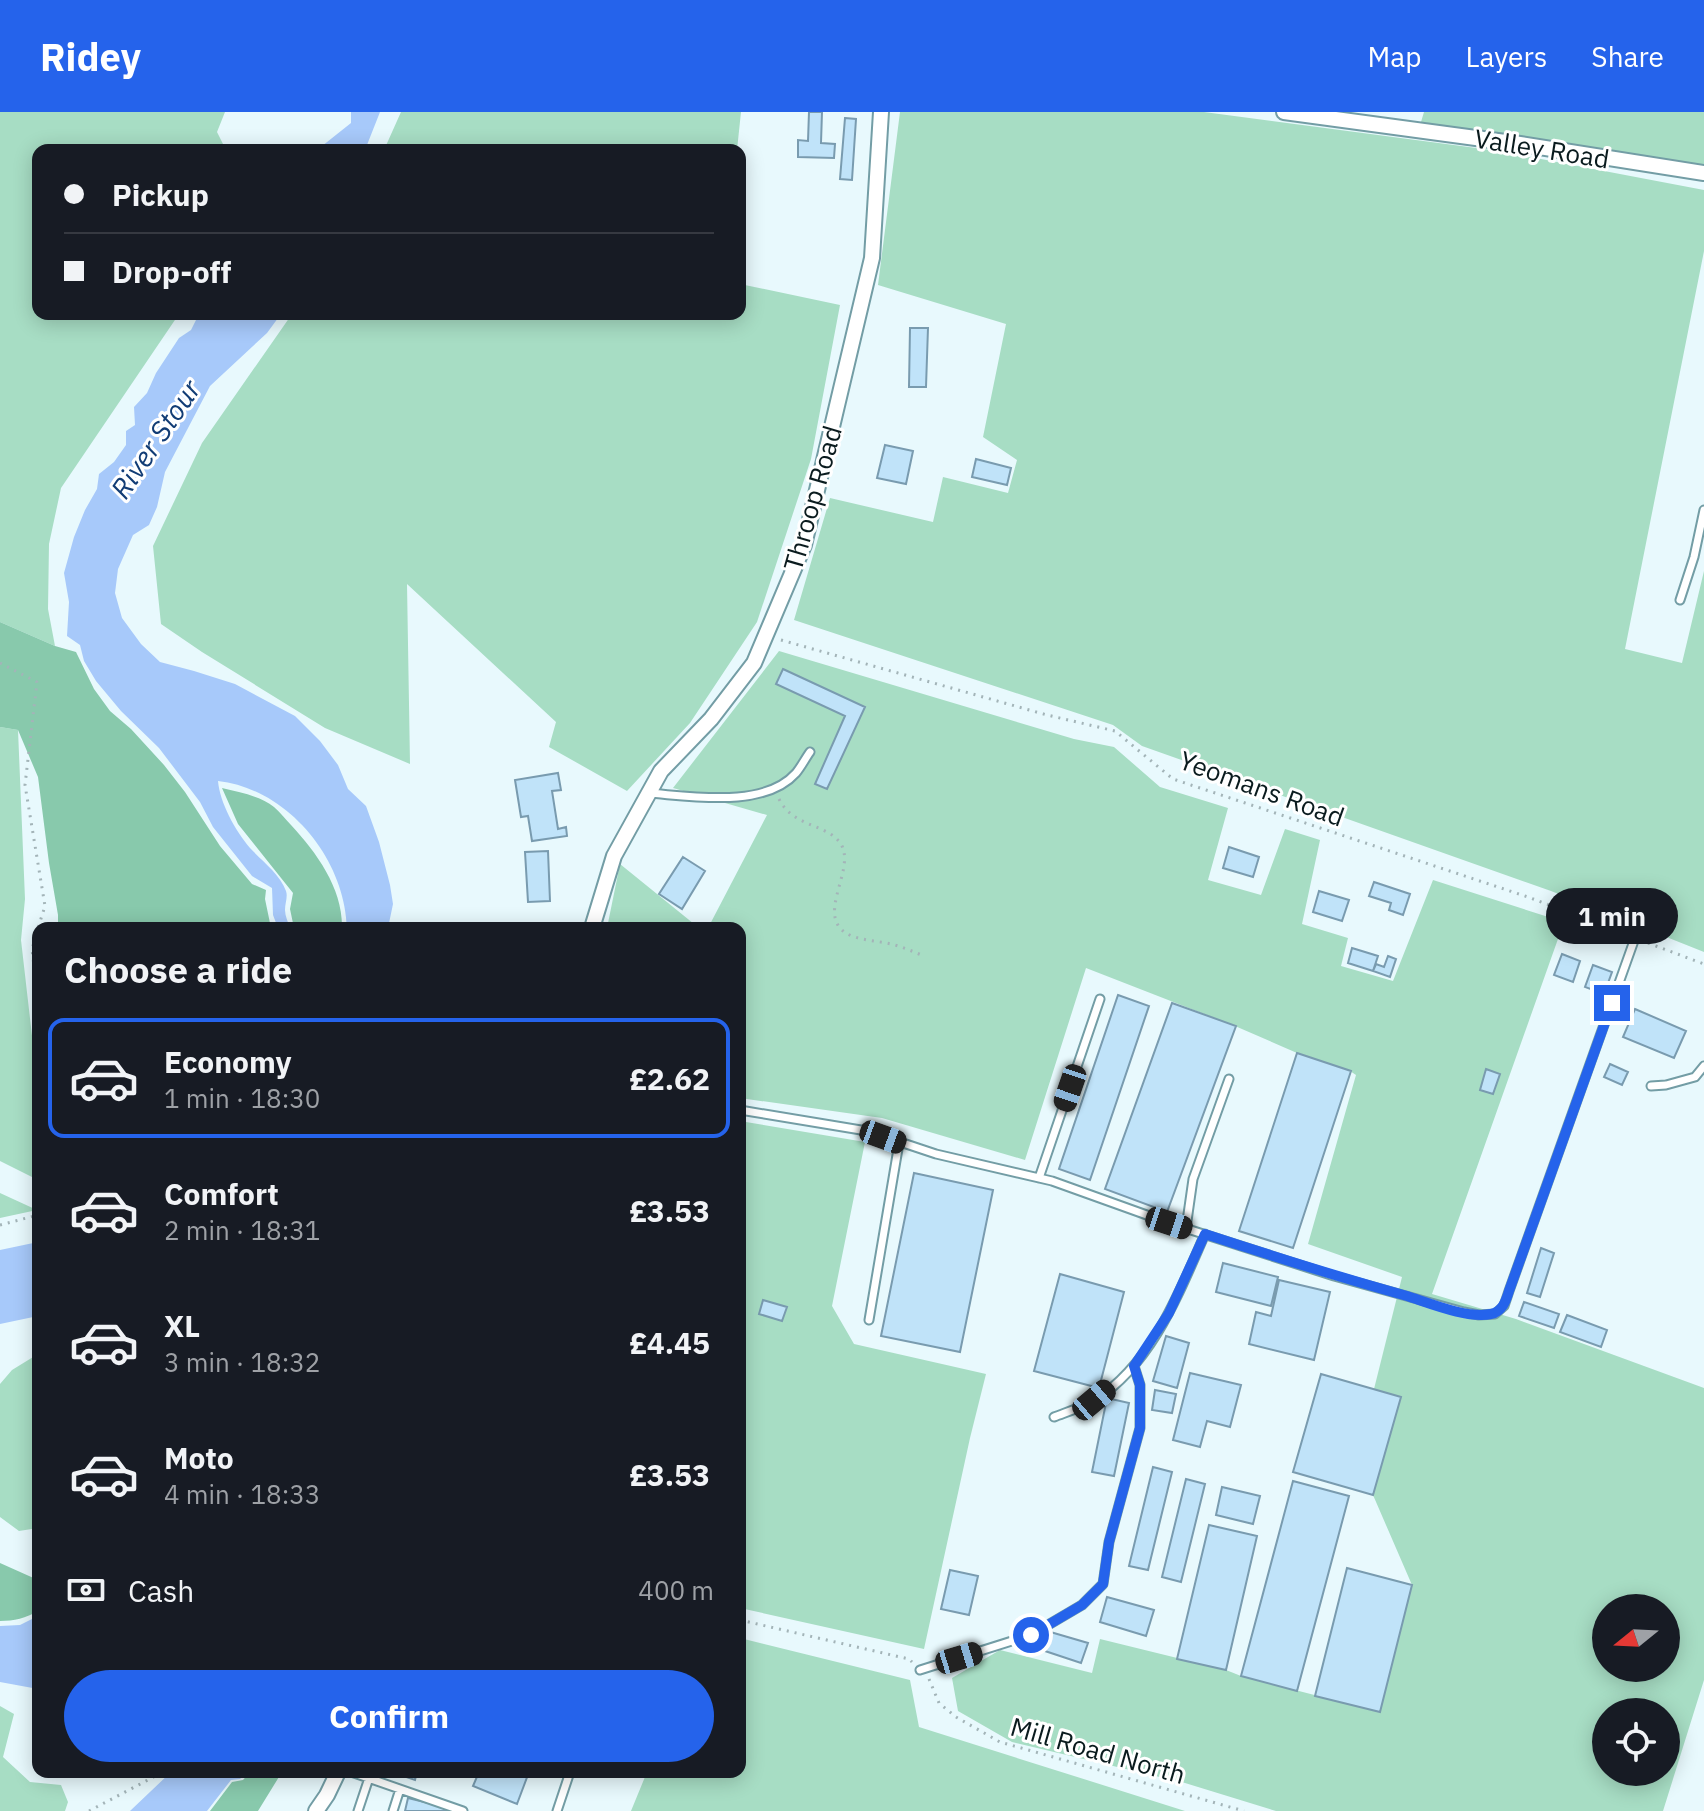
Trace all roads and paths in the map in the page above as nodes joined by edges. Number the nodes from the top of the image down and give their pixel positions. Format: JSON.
{"nodes":[{"id":1,"x":881,"y":112,"type":"edge"},
{"id":2,"x":1284,"y":112,"type":"edge"},
{"id":3,"x":1704,"y":173,"type":"edge"},
{"id":4,"x":1704,"y":510,"type":"edge"},
{"id":5,"x":1680,"y":600,"type":"dead end"},
{"id":6,"x":766,"y":636,"type":"junction"},
{"id":7,"x":0,"y":663,"type":"edge"},
{"id":8,"x":810,"y":752,"type":"dead end"},
{"id":9,"x":776,"y":788,"type":"junction"},
{"id":10,"x":648,"y":793,"type":"junction"},
{"id":11,"x":40,"y":922,"type":"edge"},
{"id":12,"x":594,"y":922,"type":"edge"},
{"id":13,"x":1635,"y":938,"type":"junction"},
{"id":14,"x":924,"y":956,"type":"dead end"},
{"id":15,"x":1704,"y":964,"type":"edge"},
{"id":16,"x":1100,"y":999,"type":"dead end"},
{"id":17,"x":1704,"y":1066,"type":"edge"},
{"id":18,"x":1229,"y":1079,"type":"dead end"},
{"id":19,"x":1651,"y":1086,"type":"dead end"},
{"id":20,"x":746,"y":1111,"type":"edge"},
{"id":21,"x":899,"y":1143,"type":"junction"},
{"id":22,"x":1039,"y":1178,"type":"junction"},
{"id":23,"x":32,"y":1217,"type":"edge"},
{"id":24,"x":0,"y":1225,"type":"edge"},
{"id":25,"x":1186,"y":1228,"type":"junction"},
{"id":26,"x":1205,"y":1234,"type":"junction"},
{"id":27,"x":869,"y":1320,"type":"dead end"},
{"id":28,"x":1134,"y":1366,"type":"junction"},
{"id":29,"x":1054,"y":1417,"type":"dead end"},
{"id":30,"x":746,"y":1621,"type":"edge"},
{"id":31,"x":920,"y":1670,"type":"junction"},
{"id":32,"x":152,"y":1778,"type":"edge"},
{"id":33,"x":335,"y":1778,"type":"edge"},
{"id":34,"x":369,"y":1778,"type":"joint"},
{"id":35,"x":568,"y":1778,"type":"edge"},
{"id":36,"x":400,"y":1789,"type":"junction"},
{"id":37,"x":89,"y":1811,"type":"edge"},
{"id":38,"x":316,"y":1811,"type":"edge"},
{"id":39,"x":358,"y":1811,"type":"edge"},
{"id":40,"x":393,"y":1811,"type":"edge"},
{"id":41,"x":463,"y":1811,"type":"edge"},
{"id":42,"x":557,"y":1811,"type":"edge"},
{"id":43,"x":1244,"y":1811,"type":"edge"}],
"edges":[{"from":1,"to":6,"type":"street","name":"Throop Road"},
{"from":2,"to":3,"type":"street","name":"Valley Road"},
{"from":4,"to":5,"type":"lane"},
{"from":6,"to":10,"type":"street","name":"Throop Road"},
{"from":6,"to":13,"type":"path","name":"Yeomans Road"},
{"from":7,"to":11,"type":"path"},
{"from":8,"to":9,"type":"lane"},
{"from":9,"to":10,"type":"lane"},
{"from":9,"to":14,"type":"path"},
{"from":10,"to":12,"type":"street","name":"Throop Road"},
{"from":13,"to":15,"type":"path","name":"Yeomans Road"},
{"from":13,"to":26,"type":"lane"},
{"from":16,"to":22,"type":"lane"},
{"from":17,"to":19,"type":"lane"},
{"from":18,"to":25,"type":"lane"},
{"from":20,"to":21,"type":"lane"},
{"from":21,"to":22,"type":"lane"},
{"from":21,"to":27,"type":"lane"},
{"from":22,"to":25,"type":"lane"},
{"from":23,"to":24,"type":"path"},
{"from":25,"to":26,"type":"lane"},
{"from":26,"to":28,"type":"lane"},
{"from":28,"to":29,"type":"lane"},
{"from":28,"to":31,"type":"lane"},
{"from":30,"to":31,"type":"path"},
{"from":31,"to":43,"type":"path","name":"Mill Road North"},
{"from":32,"to":37,"type":"path"},
{"from":33,"to":38,"type":"street"},
{"from":34,"to":36,"type":"lane"},
{"from":34,"to":39,"type":"lane"},
{"from":35,"to":42,"type":"lane"},
{"from":36,"to":40,"type":"lane"},
{"from":36,"to":41,"type":"lane"}]}
